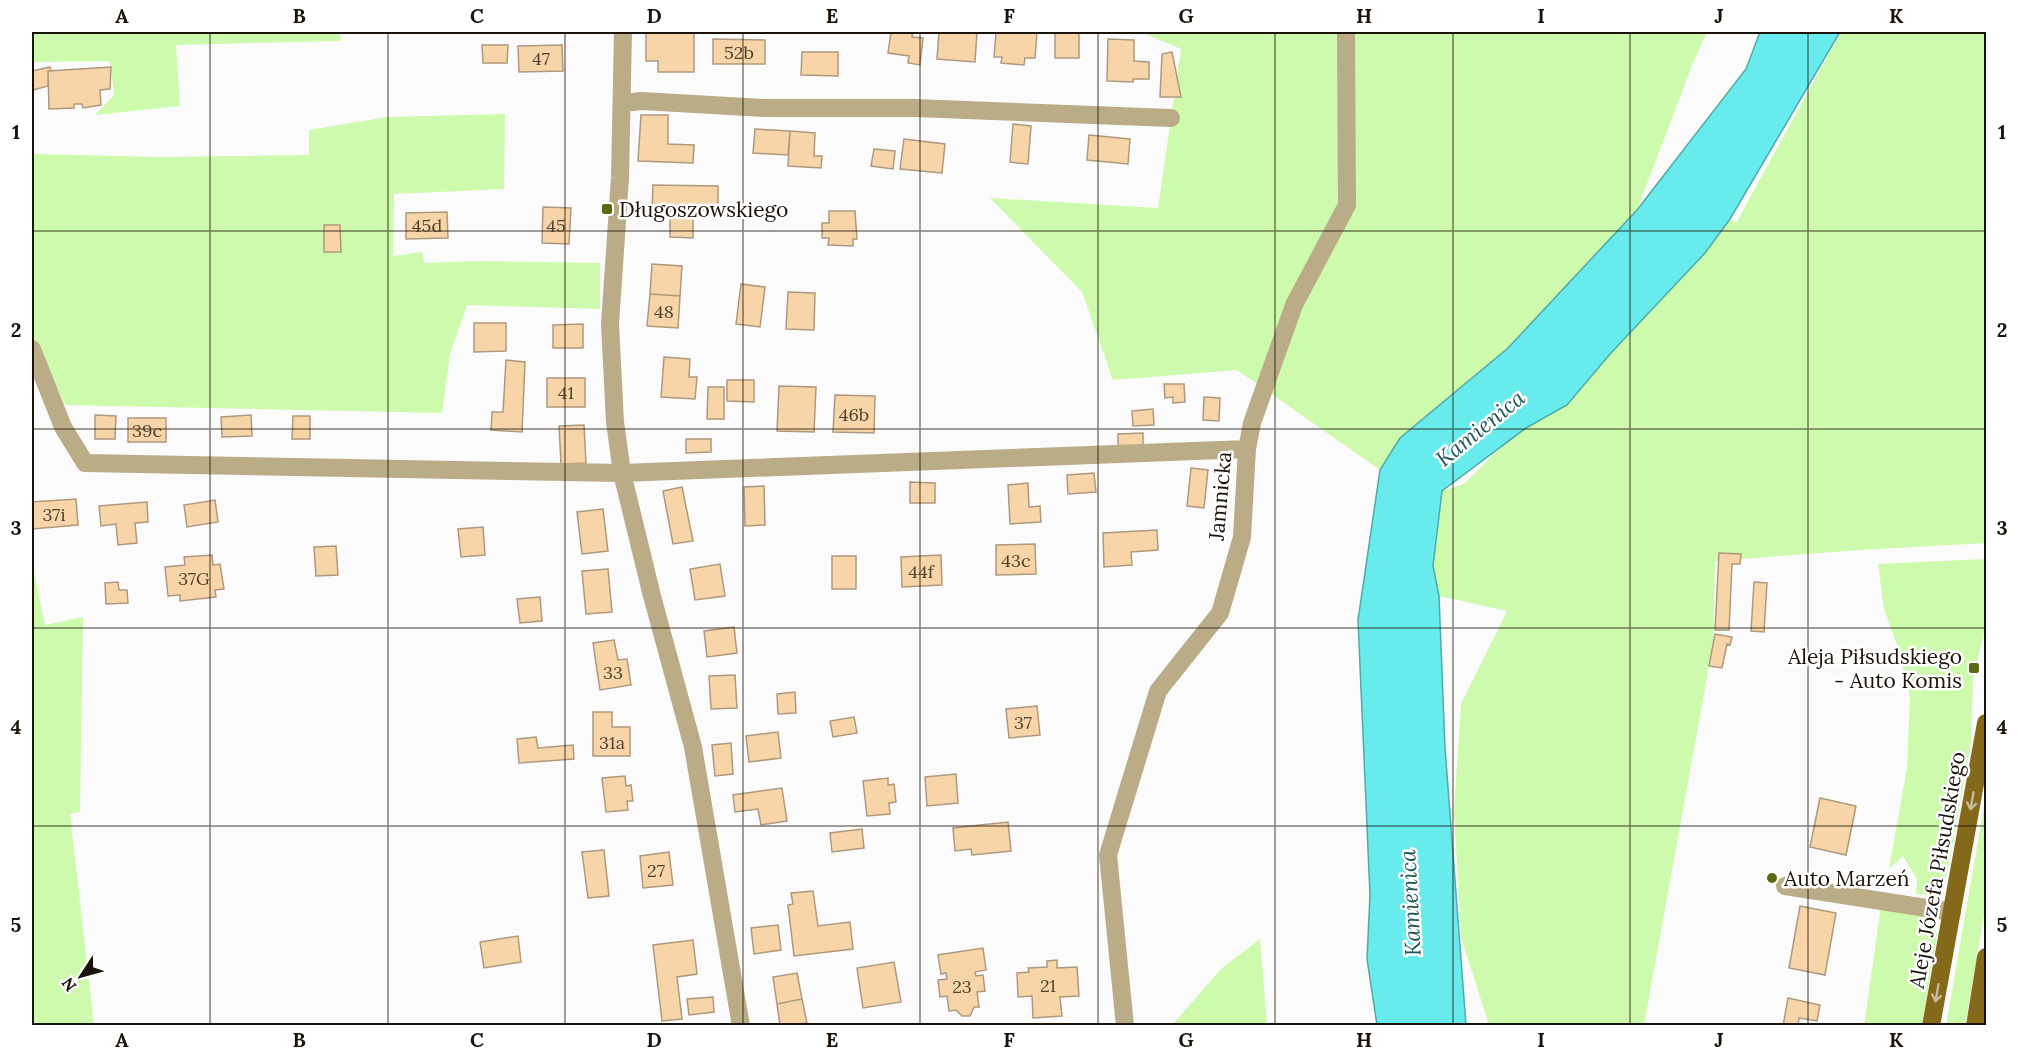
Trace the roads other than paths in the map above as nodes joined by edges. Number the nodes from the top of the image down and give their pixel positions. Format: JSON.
{"nodes":[{"id":1,"x":623,"y":32,"type":"edge"},
{"id":2,"x":1346,"y":32,"type":"edge"},
{"id":3,"x":622,"y":103,"type":"junction"},
{"id":4,"x":1171,"y":118,"type":"dead end"},
{"id":5,"x":32,"y":349,"type":"edge"},
{"id":6,"x":1247,"y":449,"type":"junction"},
{"id":7,"x":622,"y":473,"type":"junction"},
{"id":8,"x":1986,"y":723,"type":"edge"},
{"id":9,"x":1785,"y":886,"type":"dead end"},
{"id":10,"x":1952,"y":912,"type":"junction"},
{"id":11,"x":1986,"y":957,"type":"edge"},
{"id":12,"x":1975,"y":1025,"type":"edge"},
{"id":13,"x":741,"y":1026,"type":"edge"},
{"id":14,"x":1125,"y":1026,"type":"edge"},
{"id":15,"x":1931,"y":1026,"type":"edge"}],
"edges":[{"from":1,"to":3,"type":"street"},
{"from":2,"to":6,"type":"street","name":"Jamnicka"},
{"from":3,"to":4,"type":"street"},
{"from":3,"to":7,"type":"street"},
{"from":5,"to":7,"type":"street"},
{"from":6,"to":7,"type":"street"},
{"from":6,"to":14,"type":"street","name":"Jamnicka"},
{"from":7,"to":13,"type":"street"},
{"from":8,"to":10,"type":"main road","name":"Aleje Józefa Piłsudskiego","one_way":true},
{"from":9,"to":10,"type":"street"},
{"from":10,"to":15,"type":"main road","name":"Aleje Józefa Piłsudskiego","one_way":true},
{"from":11,"to":12,"type":"main road"}]}
